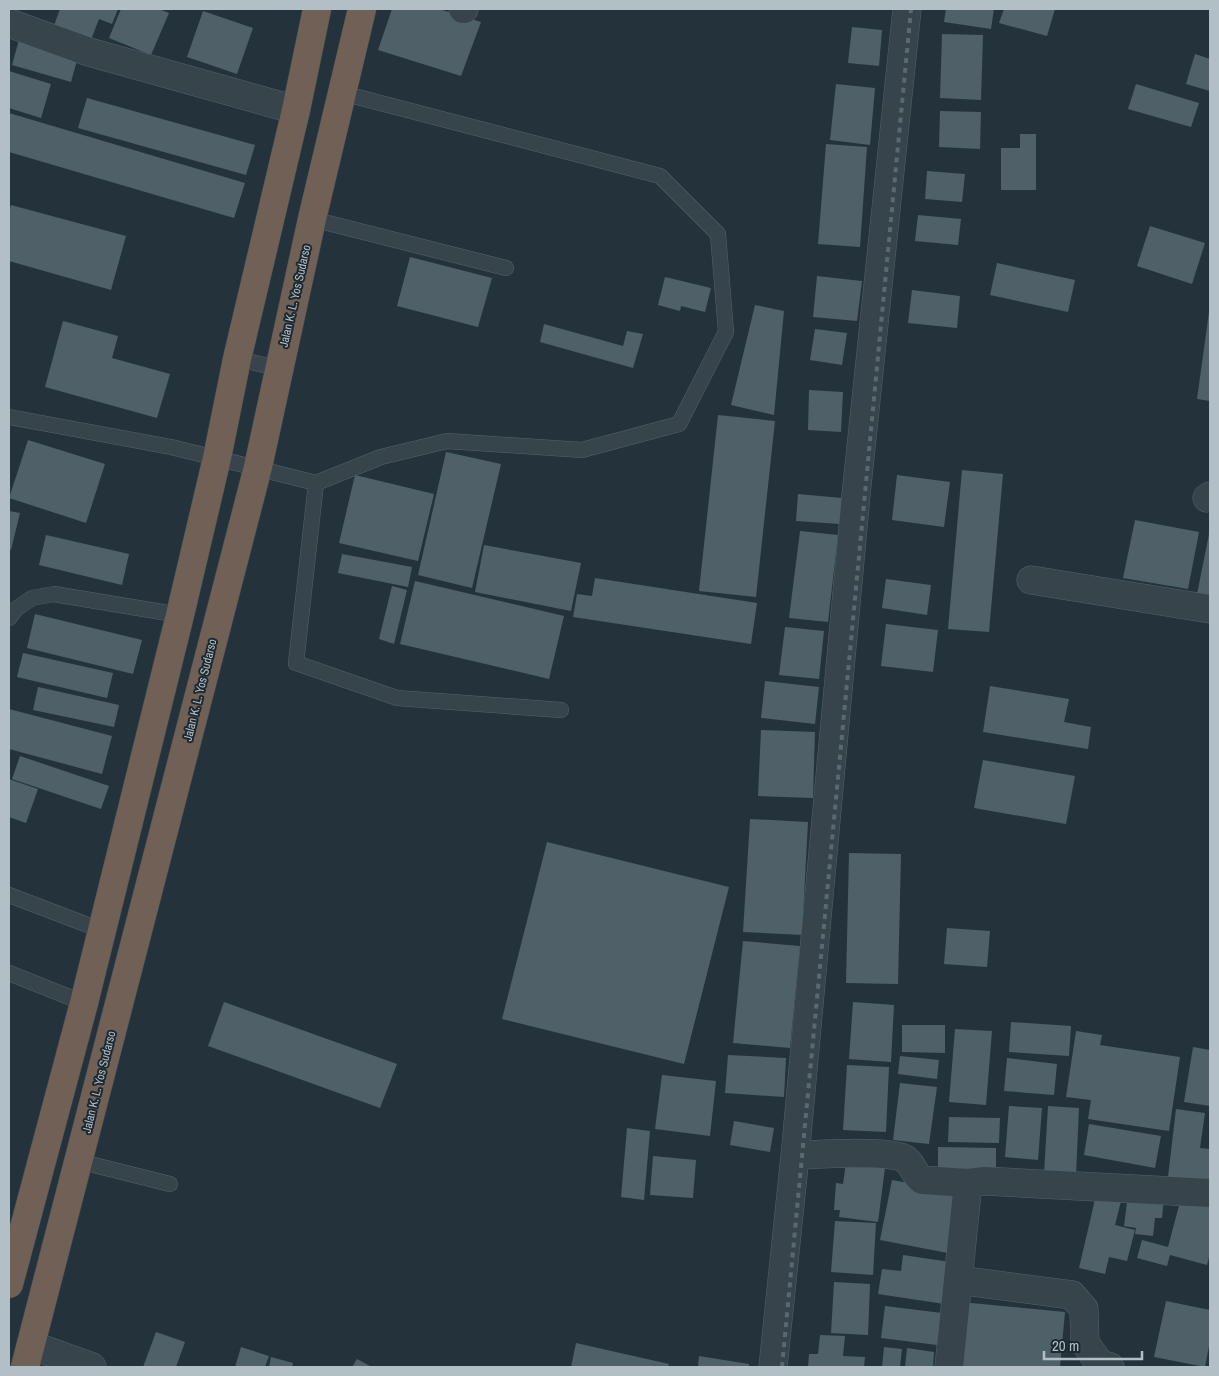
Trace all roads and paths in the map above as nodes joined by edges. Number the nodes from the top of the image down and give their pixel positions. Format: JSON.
{"nodes":[{"id":1,"x":317,"y":9,"type":"edge"},
{"id":2,"x":362,"y":9,"type":"edge"},
{"id":3,"x":907,"y":9,"type":"edge"},
{"id":4,"x":9,"y":23,"type":"edge"},
{"id":5,"x":342,"y":94,"type":"junction"},
{"id":6,"x":296,"y":110,"type":"junction"},
{"id":7,"x":312,"y":219,"type":"junction"},
{"id":8,"x":506,"y":268,"type":"dead end"},
{"id":9,"x":237,"y":359,"type":"junction"},
{"id":10,"x":278,"y":368,"type":"junction"},
{"id":11,"x":9,"y":417,"type":"edge"},
{"id":12,"x":217,"y":458,"type":"junction"},
{"id":13,"x":258,"y":467,"type":"junction"},
{"id":14,"x":316,"y":483,"type":"junction"},
{"id":15,"x":1031,"y":580,"type":"dead end"},
{"id":16,"x":1210,"y":608,"type":"edge"},
{"id":17,"x":180,"y":615,"type":"junction"},
{"id":18,"x":9,"y":618,"type":"edge"},
{"id":19,"x":561,"y":710,"type":"dead end"},
{"id":20,"x":9,"y":896,"type":"edge"},
{"id":21,"x":101,"y":930,"type":"junction"},
{"id":22,"x":9,"y":973,"type":"edge"},
{"id":23,"x":84,"y":1003,"type":"junction"},
{"id":24,"x":795,"y":1156,"type":"junction"},
{"id":25,"x":78,"y":1161,"type":"junction"},
{"id":26,"x":968,"y":1183,"type":"junction"},
{"id":27,"x":170,"y":1184,"type":"dead end"},
{"id":28,"x":1210,"y":1193,"type":"edge"},
{"id":29,"x":958,"y":1280,"type":"junction"},
{"id":30,"x":9,"y":1284,"type":"edge"},
{"id":31,"x":28,"y":1356,"type":"edge"},
{"id":32,"x":92,"y":1367,"type":"edge"},
{"id":33,"x":773,"y":1367,"type":"edge"},
{"id":34,"x":949,"y":1367,"type":"edge"},
{"id":35,"x":1110,"y":1367,"type":"edge"}],
"edges":[{"from":1,"to":6,"type":"highway"},
{"from":2,"to":5,"type":"highway","name":"Jalan K. L. Yos Sudarso"},
{"from":3,"to":24,"type":"street"},
{"from":4,"to":6,"type":"street"},
{"from":5,"to":7,"type":"highway","name":"Jalan K. L. Yos Sudarso"},
{"from":5,"to":14,"type":"lane"},
{"from":6,"to":9,"type":"highway"},
{"from":7,"to":8,"type":"lane"},
{"from":7,"to":10,"type":"highway","name":"Jalan K. L. Yos Sudarso"},
{"from":9,"to":10,"type":"lane"},
{"from":9,"to":12,"type":"highway"},
{"from":10,"to":13,"type":"highway","name":"Jalan K. L. Yos Sudarso"},
{"from":11,"to":12,"type":"lane"},
{"from":12,"to":13,"type":"lane"},
{"from":12,"to":17,"type":"highway"},
{"from":13,"to":14,"type":"lane"},
{"from":13,"to":25,"type":"highway","name":"Jalan K. L. Yos Sudarso"},
{"from":14,"to":19,"type":"lane"},
{"from":15,"to":16,"type":"street"},
{"from":17,"to":18,"type":"lane"},
{"from":17,"to":21,"type":"highway"},
{"from":20,"to":21,"type":"lane"},
{"from":21,"to":23,"type":"highway"},
{"from":22,"to":23,"type":"lane"},
{"from":23,"to":30,"type":"highway"},
{"from":24,"to":26,"type":"street"},
{"from":24,"to":33,"type":"street"},
{"from":25,"to":27,"type":"lane"},
{"from":25,"to":31,"type":"highway","name":"Jalan K. L. Yos Sudarso"},
{"from":26,"to":28,"type":"street"},
{"from":26,"to":29,"type":"street"},
{"from":29,"to":34,"type":"street"},
{"from":29,"to":35,"type":"street"},
{"from":31,"to":32,"type":"street"}]}
